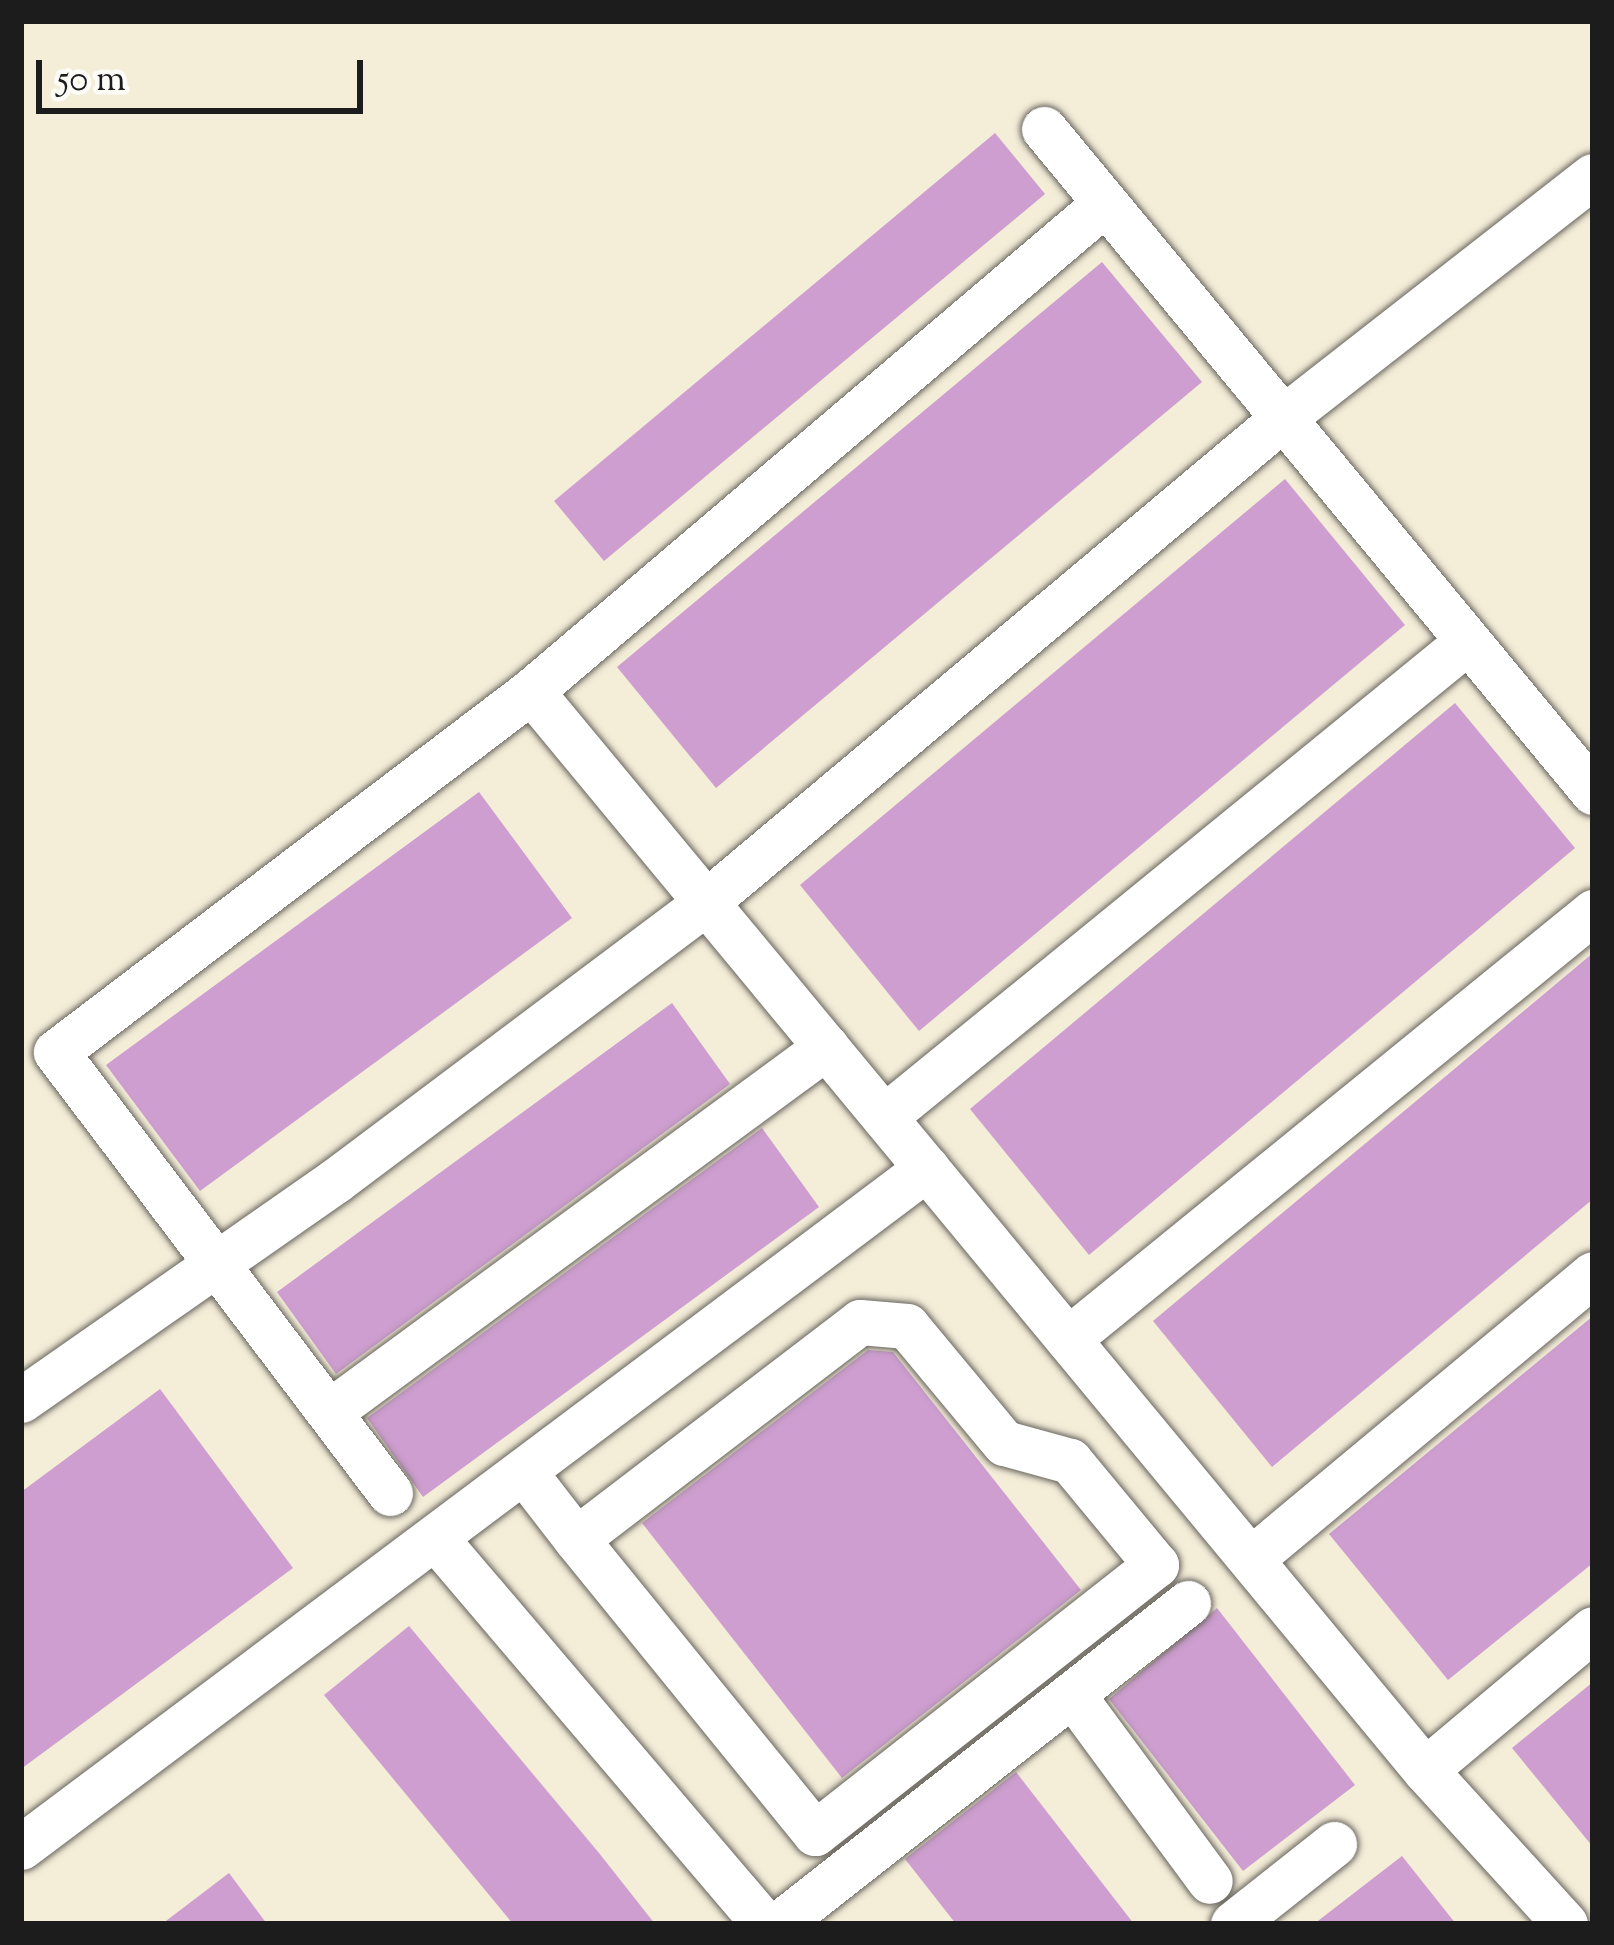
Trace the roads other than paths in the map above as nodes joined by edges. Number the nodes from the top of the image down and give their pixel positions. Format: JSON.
{"nodes":[{"id":1,"x":1044,"y":129,"type":"dead end"},
{"id":2,"x":1593,"y":176,"type":"edge"},
{"id":3,"x":1105,"y":203,"type":"junction"},
{"id":4,"x":1283,"y":418,"type":"junction"},
{"id":5,"x":1468,"y":641,"type":"junction"},
{"id":6,"x":532,"y":691,"type":"junction"},
{"id":7,"x":1593,"y":792,"type":"edge"},
{"id":8,"x":706,"y":902,"type":"junction"},
{"id":9,"x":1593,"y":912,"type":"edge"},
{"id":10,"x":826,"y":1047,"type":"junction"},
{"id":11,"x":884,"y":1117,"type":"junction"},
{"id":12,"x":927,"y":1168,"type":"junction"},
{"id":13,"x":219,"y":1262,"type":"junction"},
{"id":14,"x":1593,"y":1274,"type":"edge"},
{"id":15,"x":1068,"y":1339,"type":"junction"},
{"id":16,"x":21,"y":1400,"type":"edge"},
{"id":17,"x":329,"y":1412,"type":"junction"},
{"id":18,"x":525,"y":1473,"type":"junction"},
{"id":19,"x":390,"y":1493,"type":"dead end"},
{"id":20,"x":576,"y":1539,"type":"junction"},
{"id":21,"x":436,"y":1540,"type":"junction"},
{"id":22,"x":1251,"y":1559,"type":"junction"},
{"id":23,"x":1188,"y":1603,"type":"dead end"},
{"id":24,"x":1593,"y":1629,"type":"edge"},
{"id":25,"x":1072,"y":1694,"type":"junction"},
{"id":26,"x":1425,"y":1770,"type":"junction"},
{"id":27,"x":1334,"y":1844,"type":"dead end"},
{"id":28,"x":21,"y":1847,"type":"edge"},
{"id":29,"x":1210,"y":1881,"type":"dead end"},
{"id":30,"x":1237,"y":1923,"type":"edge"},
{"id":31,"x":764,"y":1924,"type":"edge"},
{"id":32,"x":779,"y":1924,"type":"edge"},
{"id":33,"x":1565,"y":1924,"type":"edge"}],
"edges":[{"from":1,"to":3,"type":"street"},
{"from":2,"to":4,"type":"street"},
{"from":3,"to":4,"type":"street"},
{"from":3,"to":6,"type":"street"},
{"from":4,"to":5,"type":"street"},
{"from":4,"to":8,"type":"street"},
{"from":5,"to":7,"type":"street"},
{"from":5,"to":11,"type":"street"},
{"from":6,"to":8,"type":"street"},
{"from":6,"to":13,"type":"street"},
{"from":8,"to":10,"type":"street"},
{"from":8,"to":13,"type":"street"},
{"from":9,"to":15,"type":"street"},
{"from":10,"to":11,"type":"street"},
{"from":10,"to":17,"type":"street"},
{"from":11,"to":12,"type":"street"},
{"from":12,"to":15,"type":"street"},
{"from":12,"to":18,"type":"street"},
{"from":13,"to":16,"type":"street"},
{"from":13,"to":17,"type":"street"},
{"from":14,"to":22,"type":"street"},
{"from":15,"to":22,"type":"street"},
{"from":17,"to":19,"type":"street"},
{"from":18,"to":20,"type":"street"},
{"from":18,"to":21,"type":"street"},
{"from":20,"to":20,"type":"street"},
{"from":21,"to":28,"type":"street"},
{"from":21,"to":31,"type":"street"},
{"from":22,"to":26,"type":"street"},
{"from":23,"to":25,"type":"street"},
{"from":24,"to":26,"type":"street"},
{"from":25,"to":29,"type":"street"},
{"from":25,"to":32,"type":"street"},
{"from":26,"to":33,"type":"street"},
{"from":27,"to":30,"type":"street"}]}
